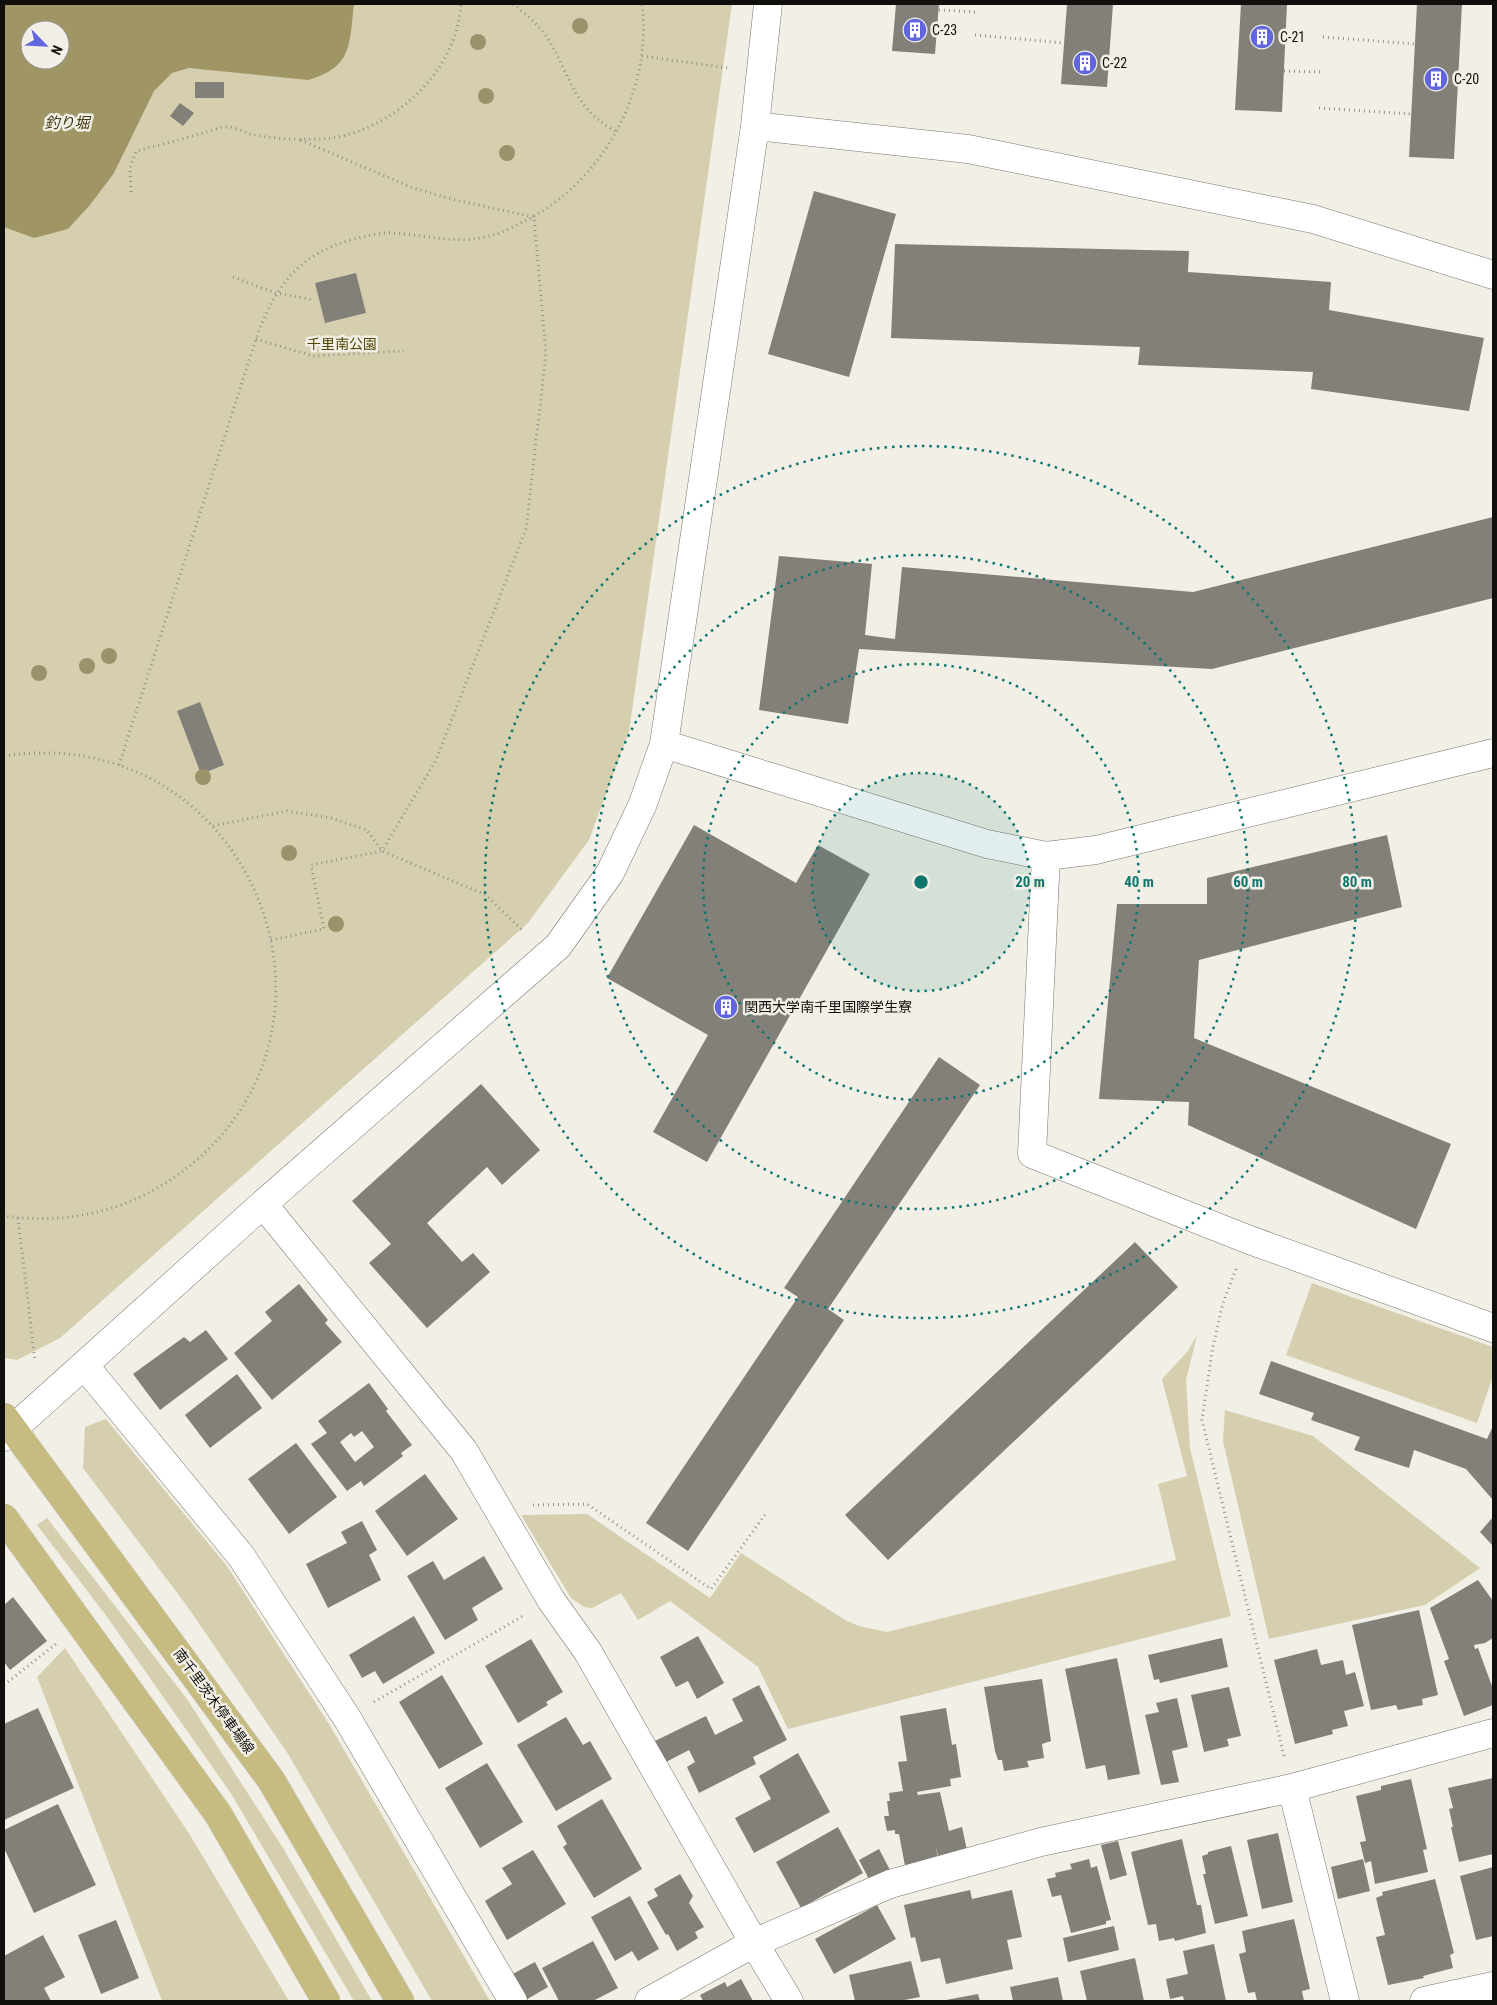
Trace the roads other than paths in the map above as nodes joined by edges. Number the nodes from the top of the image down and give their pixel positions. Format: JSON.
{"nodes":[{"id":1,"x":768,"y":4,"type":"edge"},
{"id":2,"x":755,"y":126,"type":"junction"},
{"id":3,"x":1493,"y":275,"type":"edge"},
{"id":4,"x":664,"y":744,"type":"junction"},
{"id":5,"x":1493,"y":753,"type":"edge"},
{"id":6,"x":1046,"y":856,"type":"junction"},
{"id":7,"x":264,"y":1204,"type":"junction"},
{"id":8,"x":1493,"y":1328,"type":"edge"},
{"id":9,"x":84,"y":1365,"type":"junction"},
{"id":10,"x":7,"y":1427,"type":"edge"},
{"id":11,"x":4,"y":1518,"type":"edge"},
{"id":12,"x":1493,"y":1733,"type":"edge"},
{"id":13,"x":1292,"y":1788,"type":"junction"},
{"id":14,"x":754,"y":1943,"type":"junction"},
{"id":15,"x":1493,"y":1986,"type":"edge"},
{"id":16,"x":326,"y":2001,"type":"edge"},
{"id":17,"x":400,"y":2001,"type":"edge"},
{"id":18,"x":513,"y":2001,"type":"edge"},
{"id":19,"x":649,"y":2001,"type":"edge"},
{"id":20,"x":789,"y":2001,"type":"edge"},
{"id":21,"x":1345,"y":2001,"type":"edge"},
{"id":22,"x":1424,"y":2001,"type":"edge"}],
"edges":[{"from":1,"to":2,"type":"street"},
{"from":2,"to":3,"type":"street"},
{"from":2,"to":4,"type":"street"},
{"from":4,"to":6,"type":"street"},
{"from":4,"to":7,"type":"street"},
{"from":5,"to":6,"type":"street"},
{"from":6,"to":8,"type":"street"},
{"from":7,"to":9,"type":"street"},
{"from":7,"to":14,"type":"street"},
{"from":9,"to":10,"type":"street"},
{"from":9,"to":18,"type":"street"},
{"from":10,"to":17,"type":"main road","name":"南千里茨木停車場線"},
{"from":11,"to":16,"type":"main road"},
{"from":12,"to":13,"type":"street"},
{"from":13,"to":14,"type":"street"},
{"from":13,"to":21,"type":"street"},
{"from":14,"to":19,"type":"street"},
{"from":14,"to":20,"type":"street"},
{"from":15,"to":22,"type":"street"}]}
